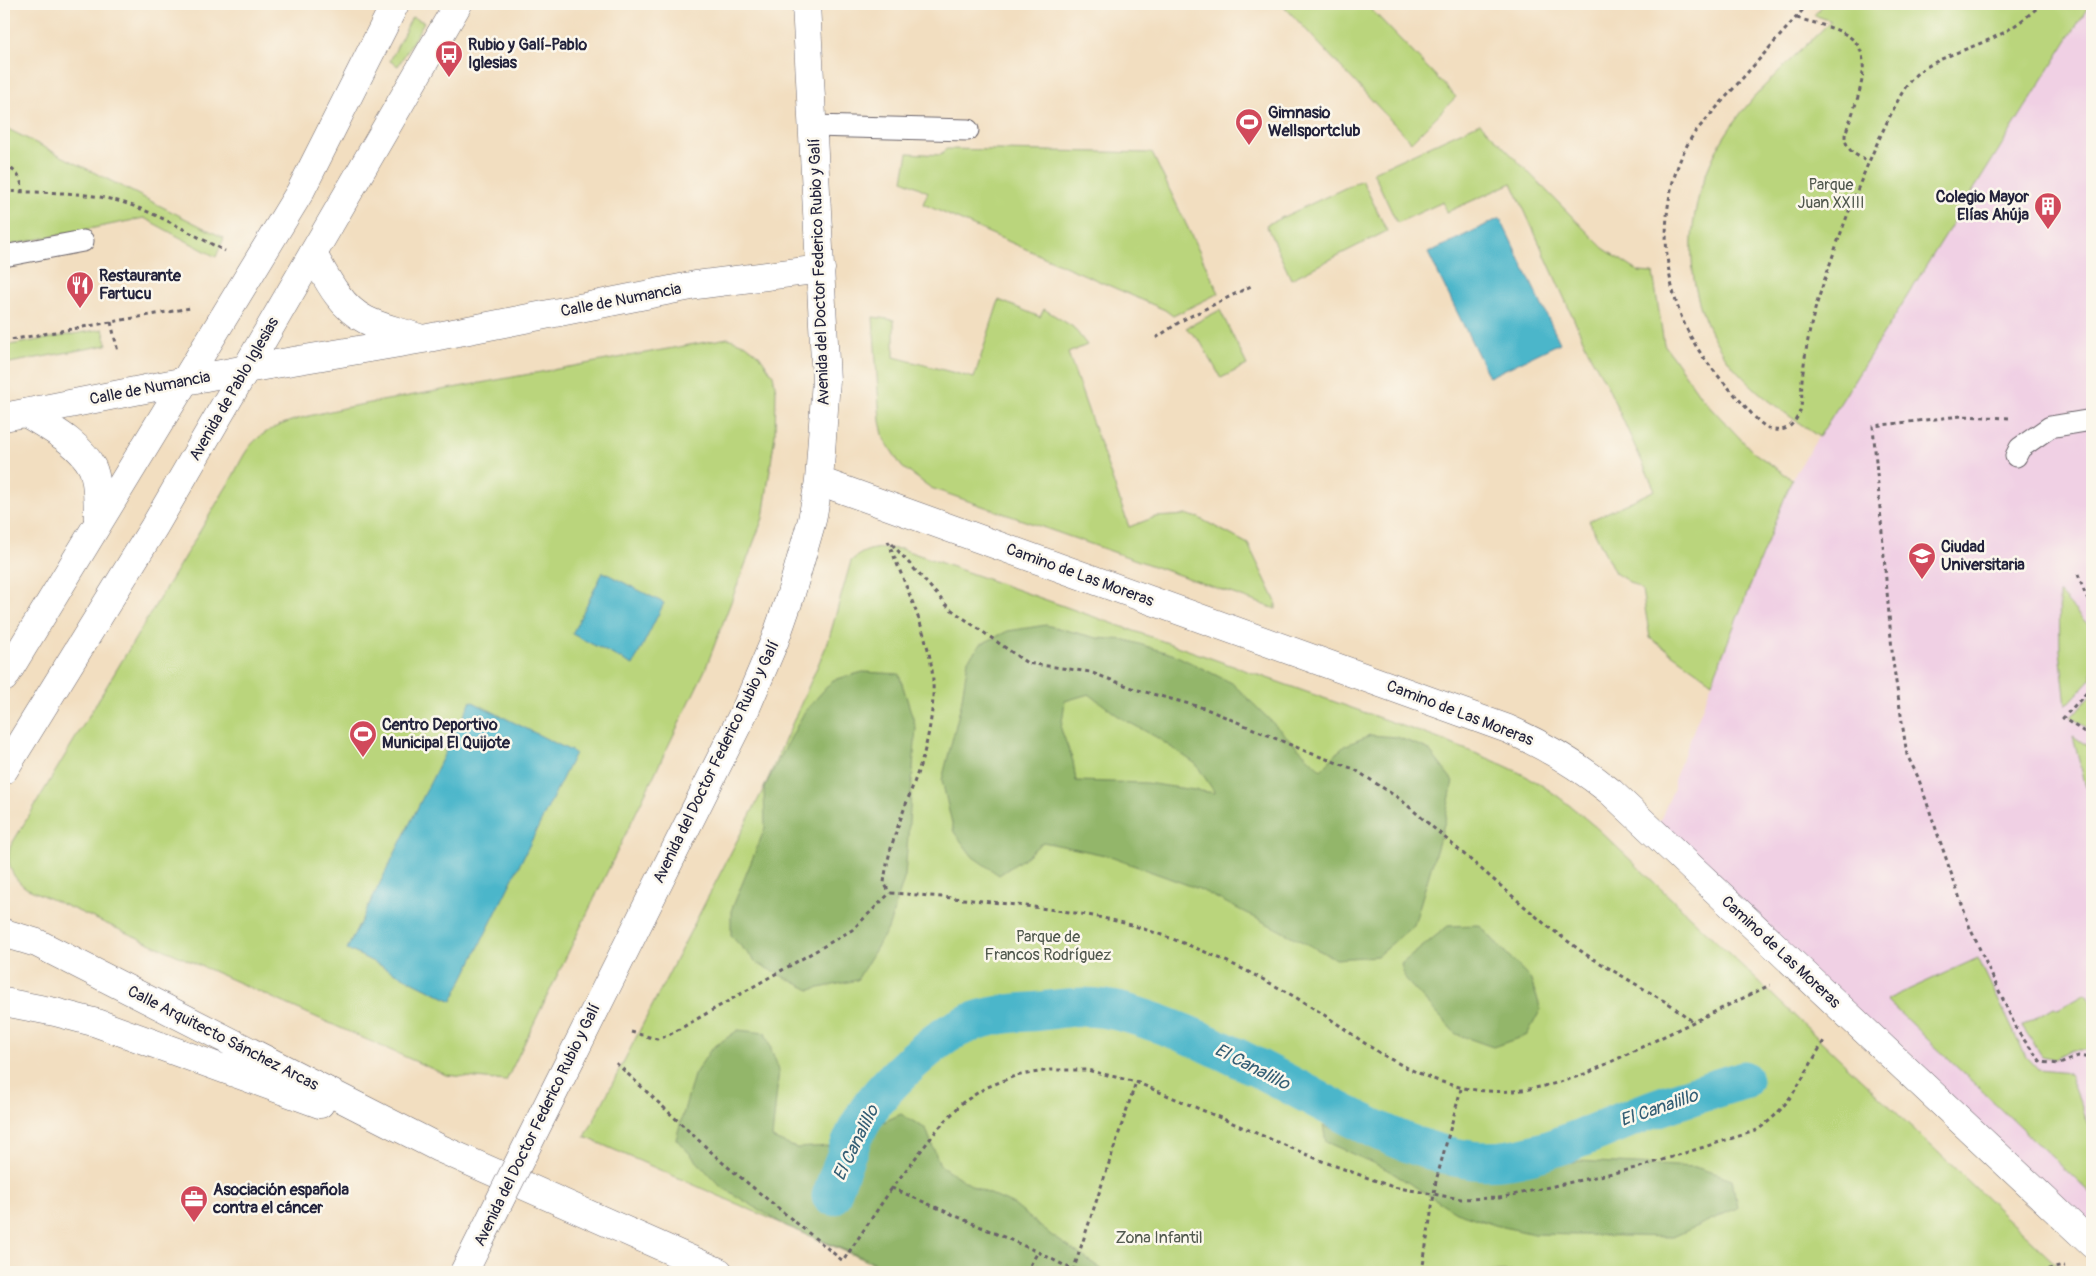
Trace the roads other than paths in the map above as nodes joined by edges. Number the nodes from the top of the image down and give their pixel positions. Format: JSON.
{"nodes":[{"id":1,"x":395,"y":4,"type":"edge"},
{"id":2,"x":458,"y":4,"type":"edge"},
{"id":3,"x":806,"y":4,"type":"edge"},
{"id":4,"x":813,"y":126,"type":"junction"},
{"id":5,"x":968,"y":130,"type":"dead end"},
{"id":6,"x":84,"y":241,"type":"dead end"},
{"id":7,"x":313,"y":254,"type":"junction"},
{"id":8,"x":4,"y":256,"type":"edge"},
{"id":9,"x":821,"y":269,"type":"junction"},
{"id":10,"x":422,"y":339,"type":"junction"},
{"id":11,"x":246,"y":369,"type":"junction"},
{"id":12,"x":183,"y":382,"type":"junction"},
{"id":13,"x":15,"y":415,"type":"edge"},
{"id":14,"x":2092,"y":420,"type":"edge"},
{"id":15,"x":2016,"y":456,"type":"dead end"},
{"id":16,"x":819,"y":481,"type":"junction"},
{"id":17,"x":98,"y":521,"type":"junction"},
{"id":18,"x":4,"y":678,"type":"edge"},
{"id":19,"x":4,"y":770,"type":"edge"},
{"id":20,"x":4,"y":933,"type":"edge"},
{"id":21,"x":4,"y":1002,"type":"edge"},
{"id":22,"x":439,"y":1148,"type":"junction"},
{"id":23,"x":2092,"y":1244,"type":"edge"},
{"id":24,"x":464,"y":1272,"type":"edge"},
{"id":25,"x":720,"y":1272,"type":"edge"}],
"edges":[{"from":1,"to":12,"type":"street"},
{"from":2,"to":7,"type":"street","name":"Avenida de Pablo Iglesias"},
{"from":3,"to":4,"type":"street","name":"Avenida del Doctor Federico Rubio y Galí"},
{"from":4,"to":5,"type":"lane"},
{"from":4,"to":9,"type":"street","name":"Avenida del Doctor Federico Rubio y Galí"},
{"from":6,"to":8,"type":"lane"},
{"from":7,"to":10,"type":"street","name":"Calle de Numancia"},
{"from":7,"to":11,"type":"street","name":"Avenida de Pablo Iglesias"},
{"from":9,"to":10,"type":"street","name":"Calle de Numancia"},
{"from":9,"to":16,"type":"street","name":"Avenida del Doctor Federico Rubio y Galí"},
{"from":10,"to":11,"type":"street","name":"Calle de Numancia"},
{"from":11,"to":12,"type":"street","name":"Calle de Numancia"},
{"from":11,"to":19,"type":"street","name":"Avenida de Pablo Iglesias"},
{"from":12,"to":13,"type":"street","name":"Calle de Numancia"},
{"from":12,"to":17,"type":"street"},
{"from":13,"to":17,"type":"street","name":"Calle de Numancia"},
{"from":14,"to":15,"type":"lane"},
{"from":16,"to":23,"type":"street","name":"Camino de Las Moreras"},
{"from":16,"to":24,"type":"street","name":"Avenida del Doctor Federico Rubio y Galí","bridge":true},
{"from":17,"to":18,"type":"street"},
{"from":20,"to":22,"type":"street","name":"Calle Arquitecto Sánchez Arcas"},
{"from":21,"to":22,"type":"street","name":"Calle Arquitecto Sánchez Arcas"},
{"from":22,"to":25,"type":"street","name":"Calle Arquitecto Sánchez Arcas"}]}
